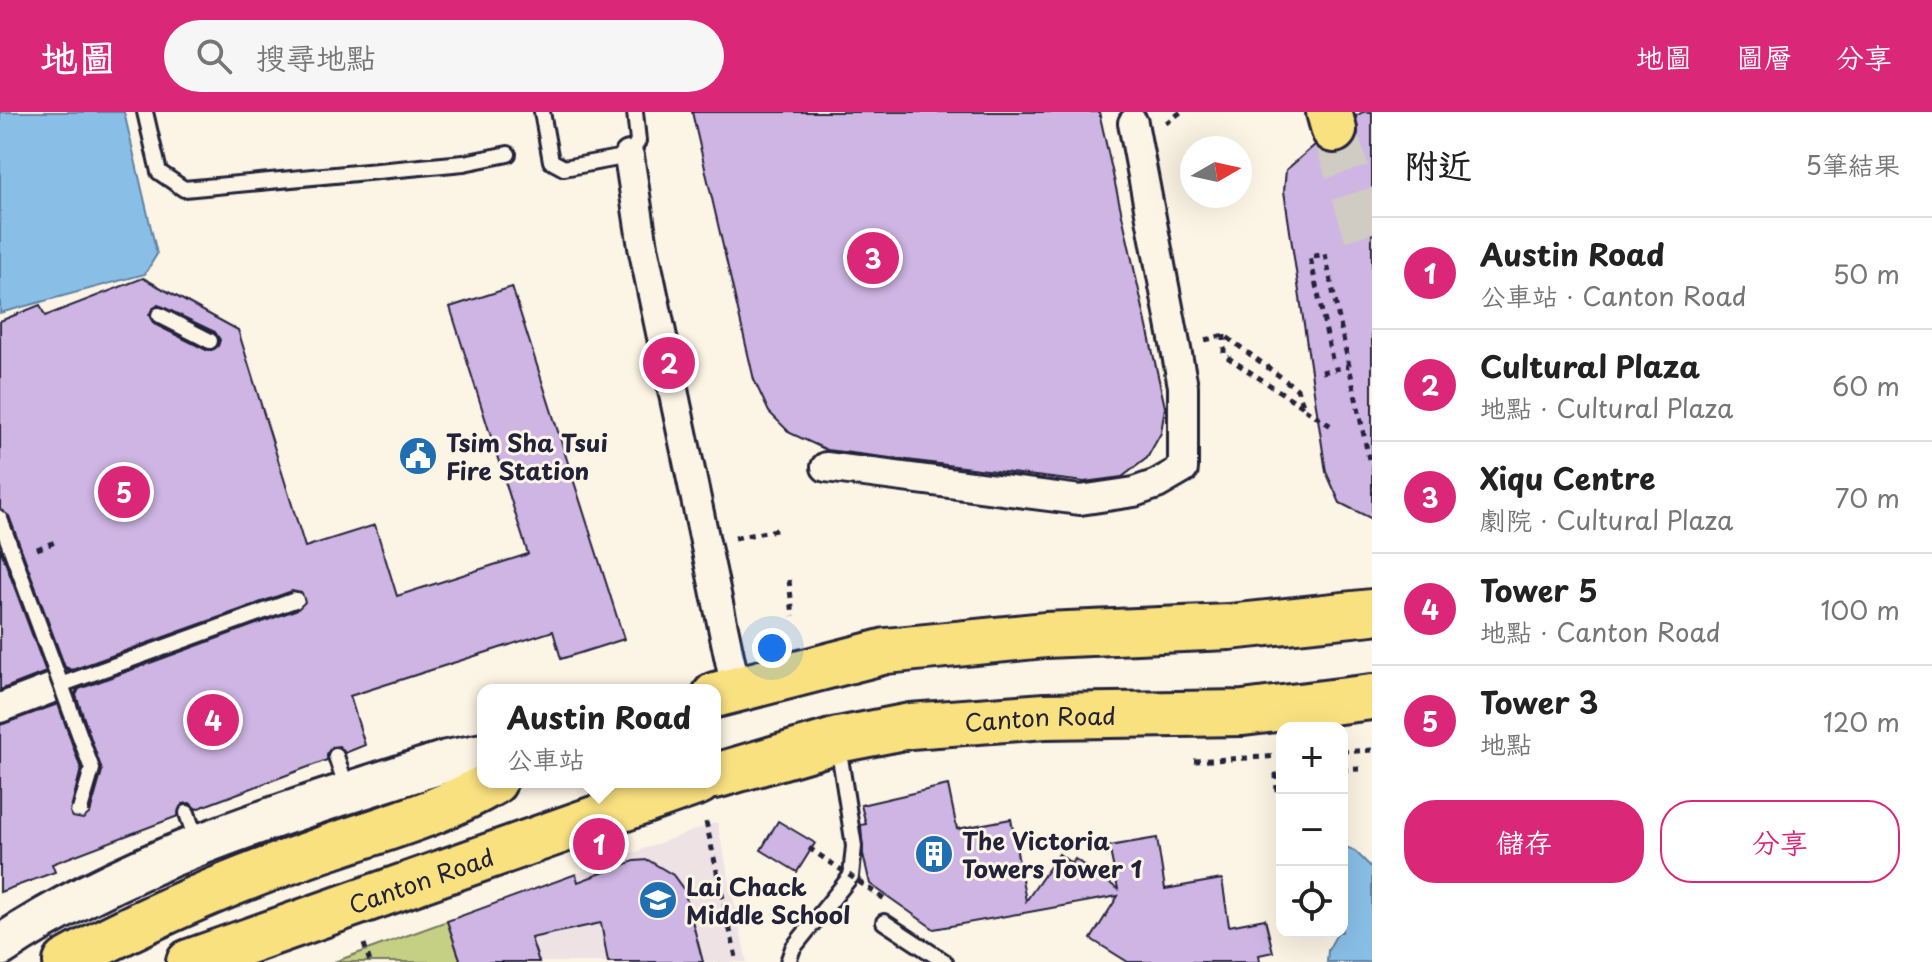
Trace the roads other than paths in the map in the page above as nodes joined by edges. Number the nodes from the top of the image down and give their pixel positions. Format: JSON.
{"nodes":[{"id":1,"x":145,"y":112,"type":"edge"},
{"id":2,"x":542,"y":112,"type":"edge"},
{"id":3,"x":635,"y":112,"type":"edge"},
{"id":4,"x":1133,"y":123,"type":"dead end"},
{"id":5,"x":508,"y":154,"type":"dead end"},
{"id":6,"x":629,"y":156,"type":"junction"},
{"id":7,"x":159,"y":315,"type":"dead end"},
{"id":8,"x":210,"y":341,"type":"dead end"},
{"id":9,"x":826,"y":467,"type":"dead end"},
{"id":10,"x":0,"y":519,"type":"edge"},
{"id":11,"x":295,"y":600,"type":"dead end"},
{"id":12,"x":1372,"y":612,"type":"edge"},
{"id":13,"x":63,"y":684,"type":"junction"},
{"id":14,"x":726,"y":692,"type":"edge"},
{"id":15,"x":1372,"y":697,"type":"edge"},
{"id":16,"x":0,"y":708,"type":"edge"},
{"id":17,"x":838,"y":740,"type":"junction"},
{"id":18,"x":477,"y":755,"type":"edge"},
{"id":19,"x":721,"y":774,"type":"edge"},
{"id":20,"x":484,"y":788,"type":"edge"},
{"id":21,"x":681,"y":788,"type":"edge"},
{"id":22,"x":80,"y":810,"type":"dead end"},
{"id":23,"x":884,"y":922,"type":"dead end"},
{"id":24,"x":0,"y":946,"type":"edge"},
{"id":25,"x":66,"y":962,"type":"edge"},
{"id":26,"x":189,"y":962,"type":"edge"},
{"id":27,"x":788,"y":962,"type":"edge"},
{"id":28,"x":945,"y":962,"type":"edge"}],
"edges":[{"from":1,"to":5,"type":"lane"},
{"from":2,"to":6,"type":"lane"},
{"from":3,"to":6,"type":"lane"},
{"from":4,"to":9,"type":"street"},
{"from":6,"to":14,"type":"street"},
{"from":7,"to":8,"type":"lane"},
{"from":10,"to":13,"type":"lane","bridge":true},
{"from":11,"to":13,"type":"lane","bridge":true},
{"from":12,"to":14,"type":"main road"},
{"from":13,"to":16,"type":"street"},
{"from":13,"to":22,"type":"lane","bridge":true},
{"from":15,"to":17,"type":"main road","name":"Canton Road"},
{"from":17,"to":19,"type":"main road","name":"Canton Road"},
{"from":17,"to":27,"type":"lane"},
{"from":18,"to":24,"type":"main road"},
{"from":20,"to":25,"type":"main road"},
{"from":21,"to":26,"type":"main road","name":"Canton Road"},
{"from":23,"to":28,"type":"lane"}]}
